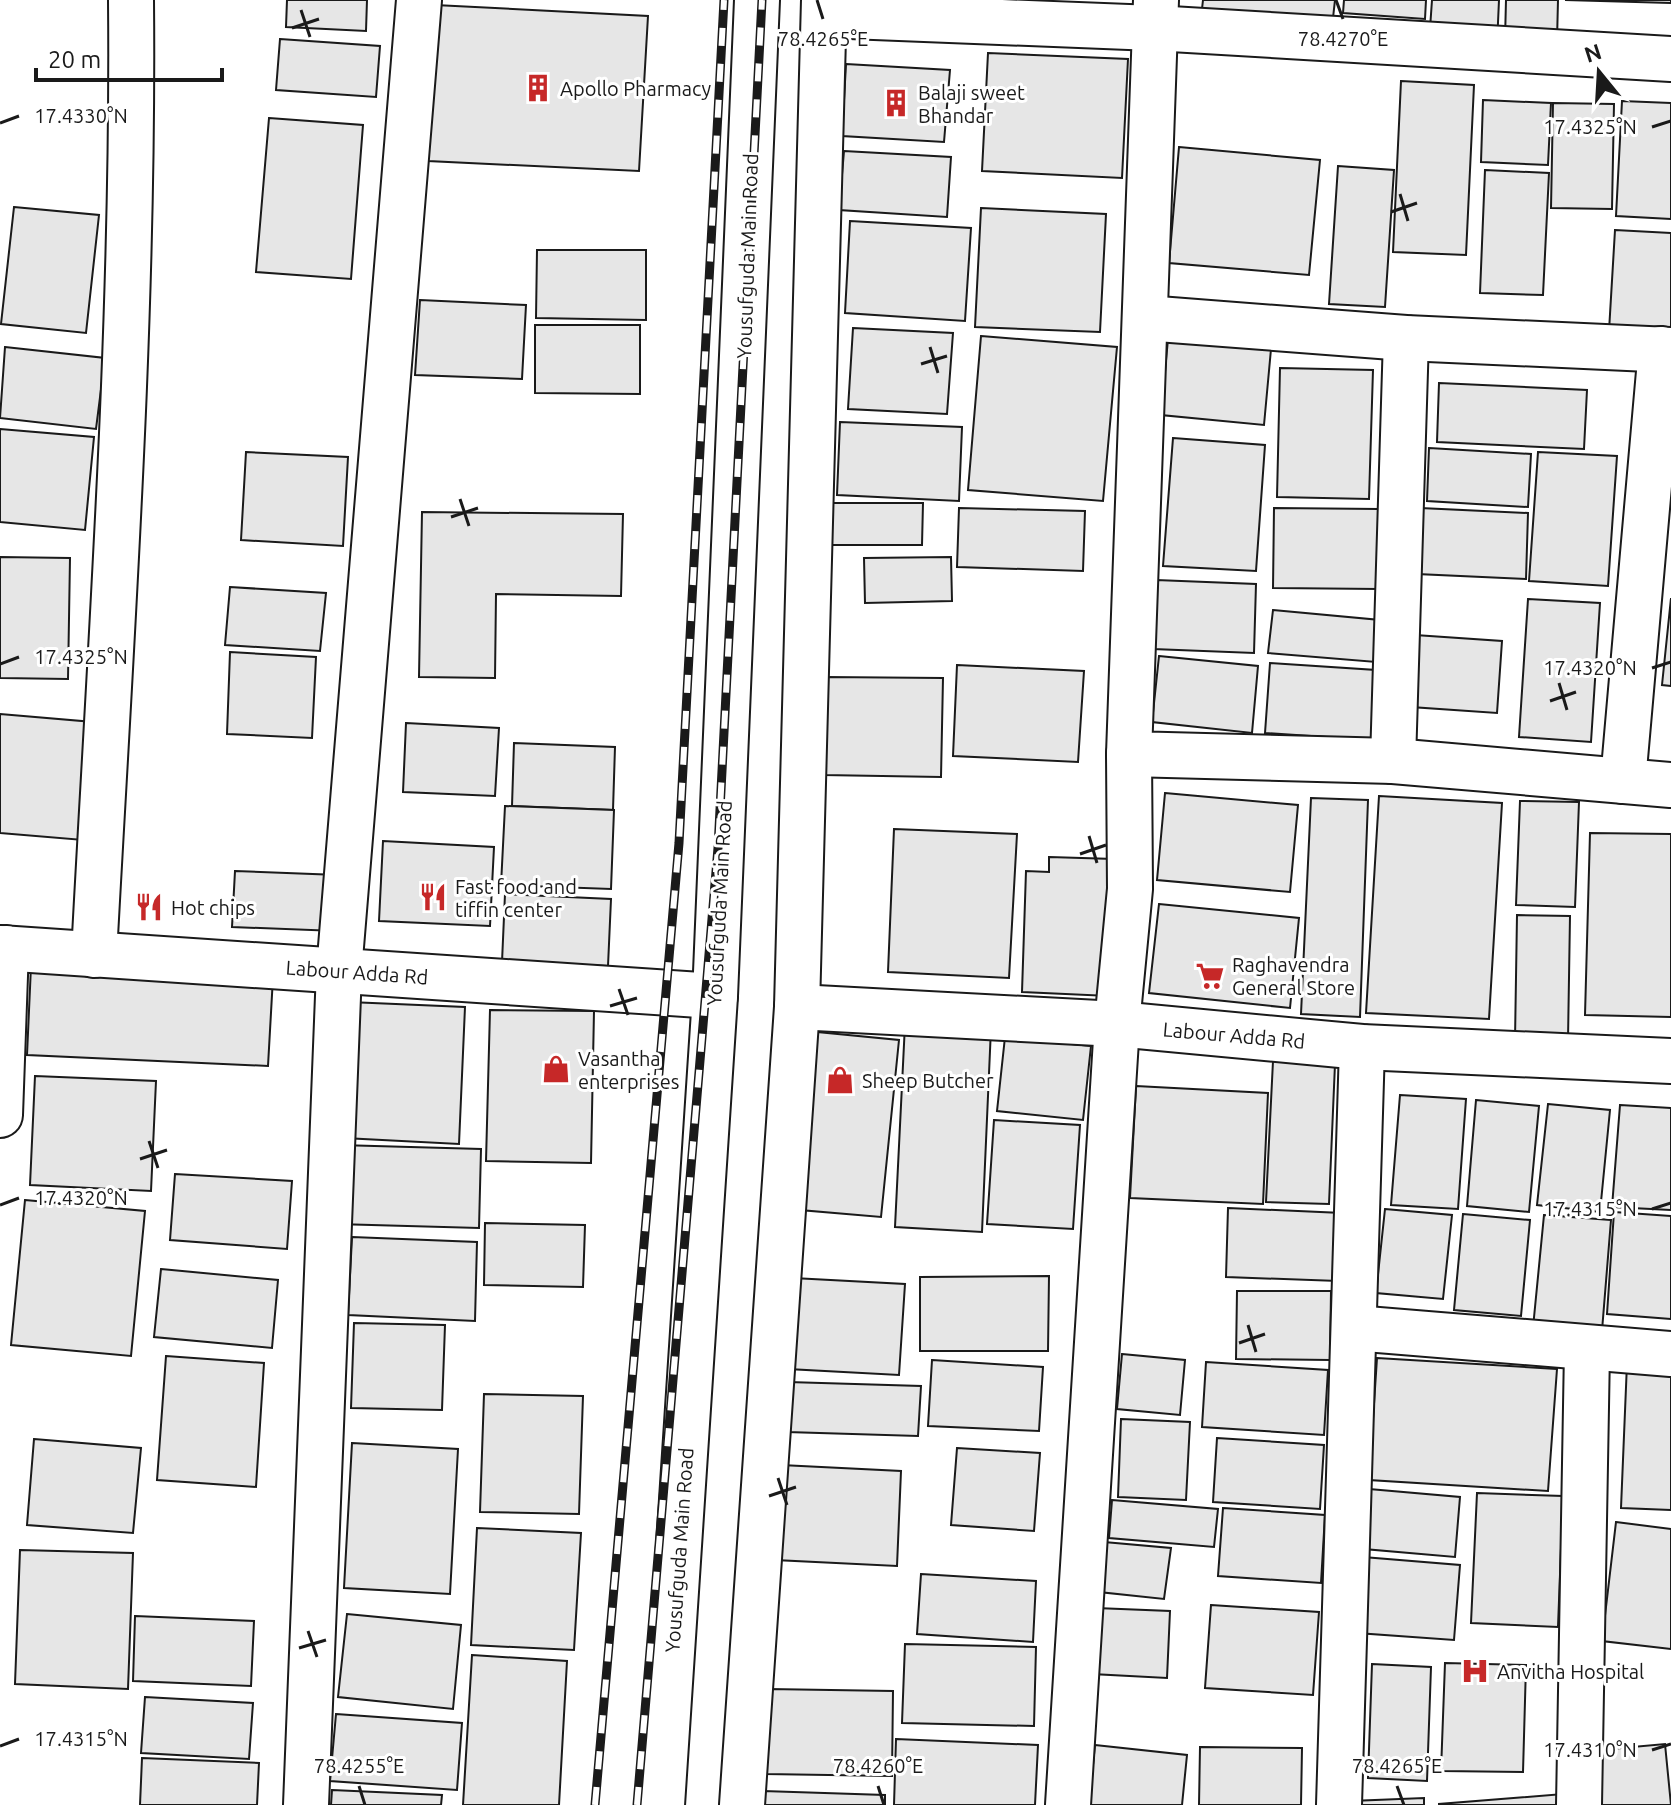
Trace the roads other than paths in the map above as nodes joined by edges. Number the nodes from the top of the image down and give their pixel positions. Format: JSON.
{"nodes":[{"id":1,"x":131,"y":0,"type":"edge"},
{"id":2,"x":419,"y":0,"type":"edge"},
{"id":3,"x":757,"y":0,"type":"edge"},
{"id":4,"x":824,"y":7,"type":"edge"},
{"id":5,"x":1155,"y":14,"type":"edge"},
{"id":6,"x":1671,"y":59,"type":"edge"},
{"id":7,"x":1145,"y":318,"type":"junction"},
{"id":8,"x":1406,"y":338,"type":"junction"},
{"id":9,"x":1666,"y":349,"type":"edge"},
{"id":10,"x":1129,"y":754,"type":"junction"},
{"id":11,"x":1393,"y":761,"type":"junction"},
{"id":12,"x":1623,"y":781,"type":"junction"},
{"id":13,"x":1671,"y":785,"type":"edge"},
{"id":14,"x":3,"y":948,"type":"edge"},
{"id":15,"x":94,"y":955,"type":"junction"},
{"id":16,"x":339,"y":971,"type":"junction"},
{"id":17,"x":715,"y":996,"type":"junction"},
{"id":18,"x":797,"y":1007,"type":"junction"},
{"id":19,"x":1117,"y":1024,"type":"junction"},
{"id":20,"x":1362,"y":1047,"type":"junction"},
{"id":21,"x":1671,"y":1061,"type":"edge"},
{"id":22,"x":0,"y":1115,"type":"edge"},
{"id":23,"x":1354,"y":1328,"type":"junction"},
{"id":24,"x":1587,"y":1350,"type":"junction"},
{"id":25,"x":1671,"y":1354,"type":"edge"},
{"id":26,"x":306,"y":1805,"type":"edge"},
{"id":27,"x":662,"y":1805,"type":"edge"},
{"id":28,"x":742,"y":1805,"type":"edge"},
{"id":29,"x":1068,"y":1805,"type":"edge"},
{"id":30,"x":1339,"y":1805,"type":"edge"},
{"id":31,"x":1579,"y":1805,"type":"edge"}],
"edges":[{"from":1,"to":15,"type":"street"},
{"from":2,"to":16,"type":"street"},
{"from":3,"to":17,"type":"street","name":"Yousufguda Main Road"},
{"from":4,"to":5,"type":"street"},
{"from":4,"to":18,"type":"street"},
{"from":5,"to":6,"type":"street"},
{"from":5,"to":7,"type":"street"},
{"from":7,"to":8,"type":"street"},
{"from":7,"to":10,"type":"street"},
{"from":8,"to":9,"type":"street"},
{"from":8,"to":11,"type":"street"},
{"from":9,"to":12,"type":"street"},
{"from":10,"to":11,"type":"street"},
{"from":10,"to":19,"type":"street"},
{"from":11,"to":12,"type":"street"},
{"from":12,"to":13,"type":"street"},
{"from":14,"to":15,"type":"street","name":"Labour Adda Rd"},
{"from":14,"to":22,"type":"street"},
{"from":15,"to":16,"type":"street","name":"Labour Adda Rd"},
{"from":16,"to":17,"type":"street","name":"Labour Adda Rd"},
{"from":16,"to":26,"type":"street"},
{"from":17,"to":27,"type":"street","name":"Yousufguda Main Road"},
{"from":18,"to":19,"type":"street","name":"Labour Adda Rd"},
{"from":18,"to":28,"type":"street"},
{"from":19,"to":20,"type":"street","name":"Labour Adda Rd"},
{"from":19,"to":29,"type":"street"},
{"from":20,"to":21,"type":"street","name":"Labour Adda Rd"},
{"from":20,"to":23,"type":"street"},
{"from":23,"to":24,"type":"street"},
{"from":23,"to":30,"type":"street"},
{"from":24,"to":25,"type":"street"},
{"from":24,"to":31,"type":"street"}]}
